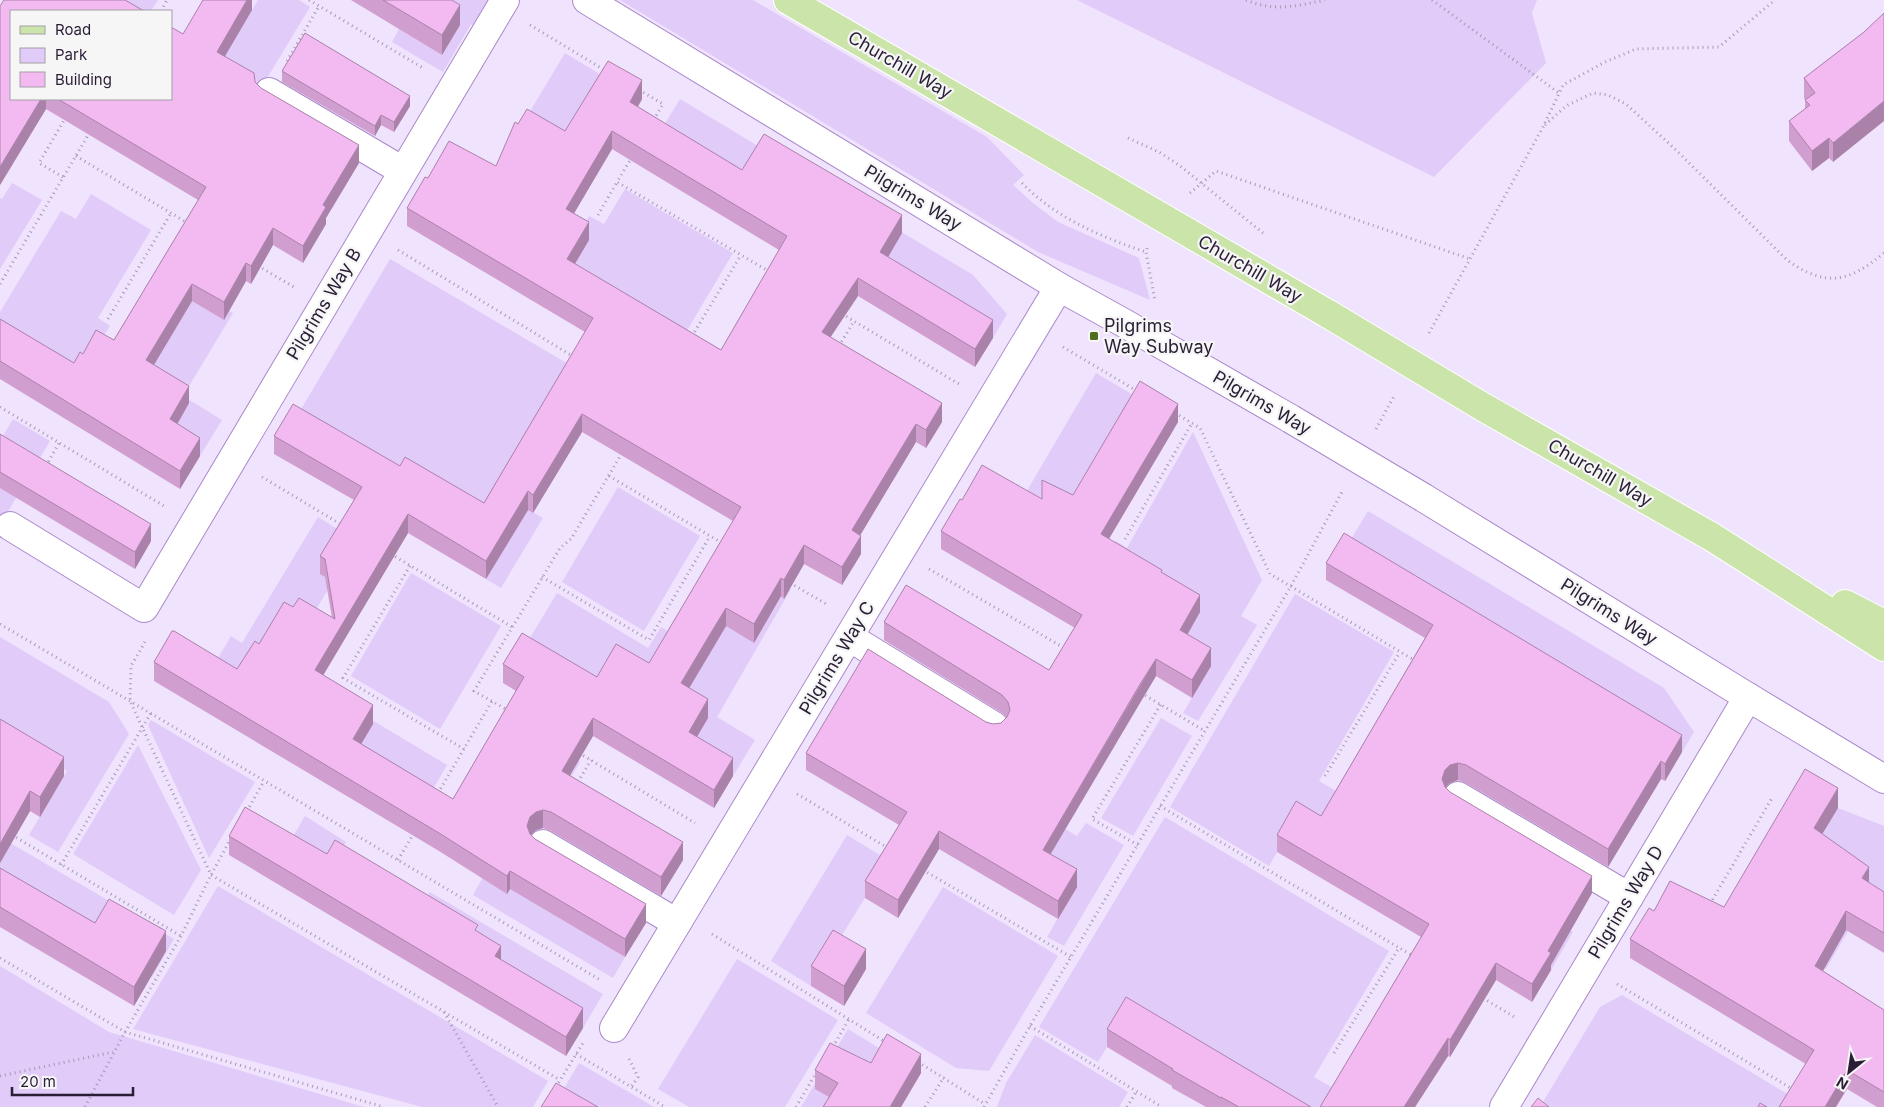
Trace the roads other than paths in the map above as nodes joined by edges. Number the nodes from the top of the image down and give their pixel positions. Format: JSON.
{"nodes":[{"id":1,"x":587,"y":0,"type":"edge"},
{"id":2,"x":788,"y":0,"type":"edge"},
{"id":3,"x":502,"y":4,"type":"edge"},
{"id":4,"x":269,"y":92,"type":"edge"},
{"id":5,"x":403,"y":171,"type":"junction"},
{"id":6,"x":1059,"y":287,"type":"junction"},
{"id":7,"x":10,"y":526,"type":"dead end"},
{"id":8,"x":1712,"y":537,"type":"junction"},
{"id":9,"x":1884,"y":624,"type":"edge"},
{"id":10,"x":849,"y":637,"type":"junction"},
{"id":11,"x":1884,"y":647,"type":"edge"},
{"id":12,"x":1748,"y":697,"type":"junction"},
{"id":13,"x":994,"y":726,"type":"edge"},
{"id":14,"x":1884,"y":779,"type":"edge"},
{"id":15,"x":1458,"y":796,"type":"edge"},
{"id":16,"x":543,"y":844,"type":"edge"},
{"id":17,"x":1629,"y":897,"type":"junction"},
{"id":18,"x":679,"y":919,"type":"junction"},
{"id":19,"x":614,"y":1028,"type":"dead end"},
{"id":20,"x":1504,"y":1107,"type":"edge"}],
"edges":[{"from":1,"to":6,"type":"street","name":"Pilgrims Way"},
{"from":2,"to":8,"type":"main road","name":"Churchill Way","bridge":true},
{"from":3,"to":5,"type":"street","name":"Pilgrims Way B"},
{"from":4,"to":5,"type":"street"},
{"from":5,"to":7,"type":"street","name":"Pilgrims Way B"},
{"from":6,"to":10,"type":"street","name":"Pilgrims Way C"},
{"from":6,"to":12,"type":"street","name":"Pilgrims Way","bridge":true},
{"from":8,"to":9,"type":"main road"},
{"from":8,"to":11,"type":"main road"},
{"from":10,"to":13,"type":"street"},
{"from":10,"to":18,"type":"street","name":"Pilgrims Way C"},
{"from":12,"to":14,"type":"street","name":"Pilgrims Way"},
{"from":12,"to":17,"type":"street","name":"Pilgrims Way D"},
{"from":15,"to":17,"type":"street"},
{"from":16,"to":18,"type":"street"},
{"from":17,"to":20,"type":"street","name":"Pilgrims Way D"},
{"from":18,"to":19,"type":"street","name":"Pilgrims Way C"}]}
